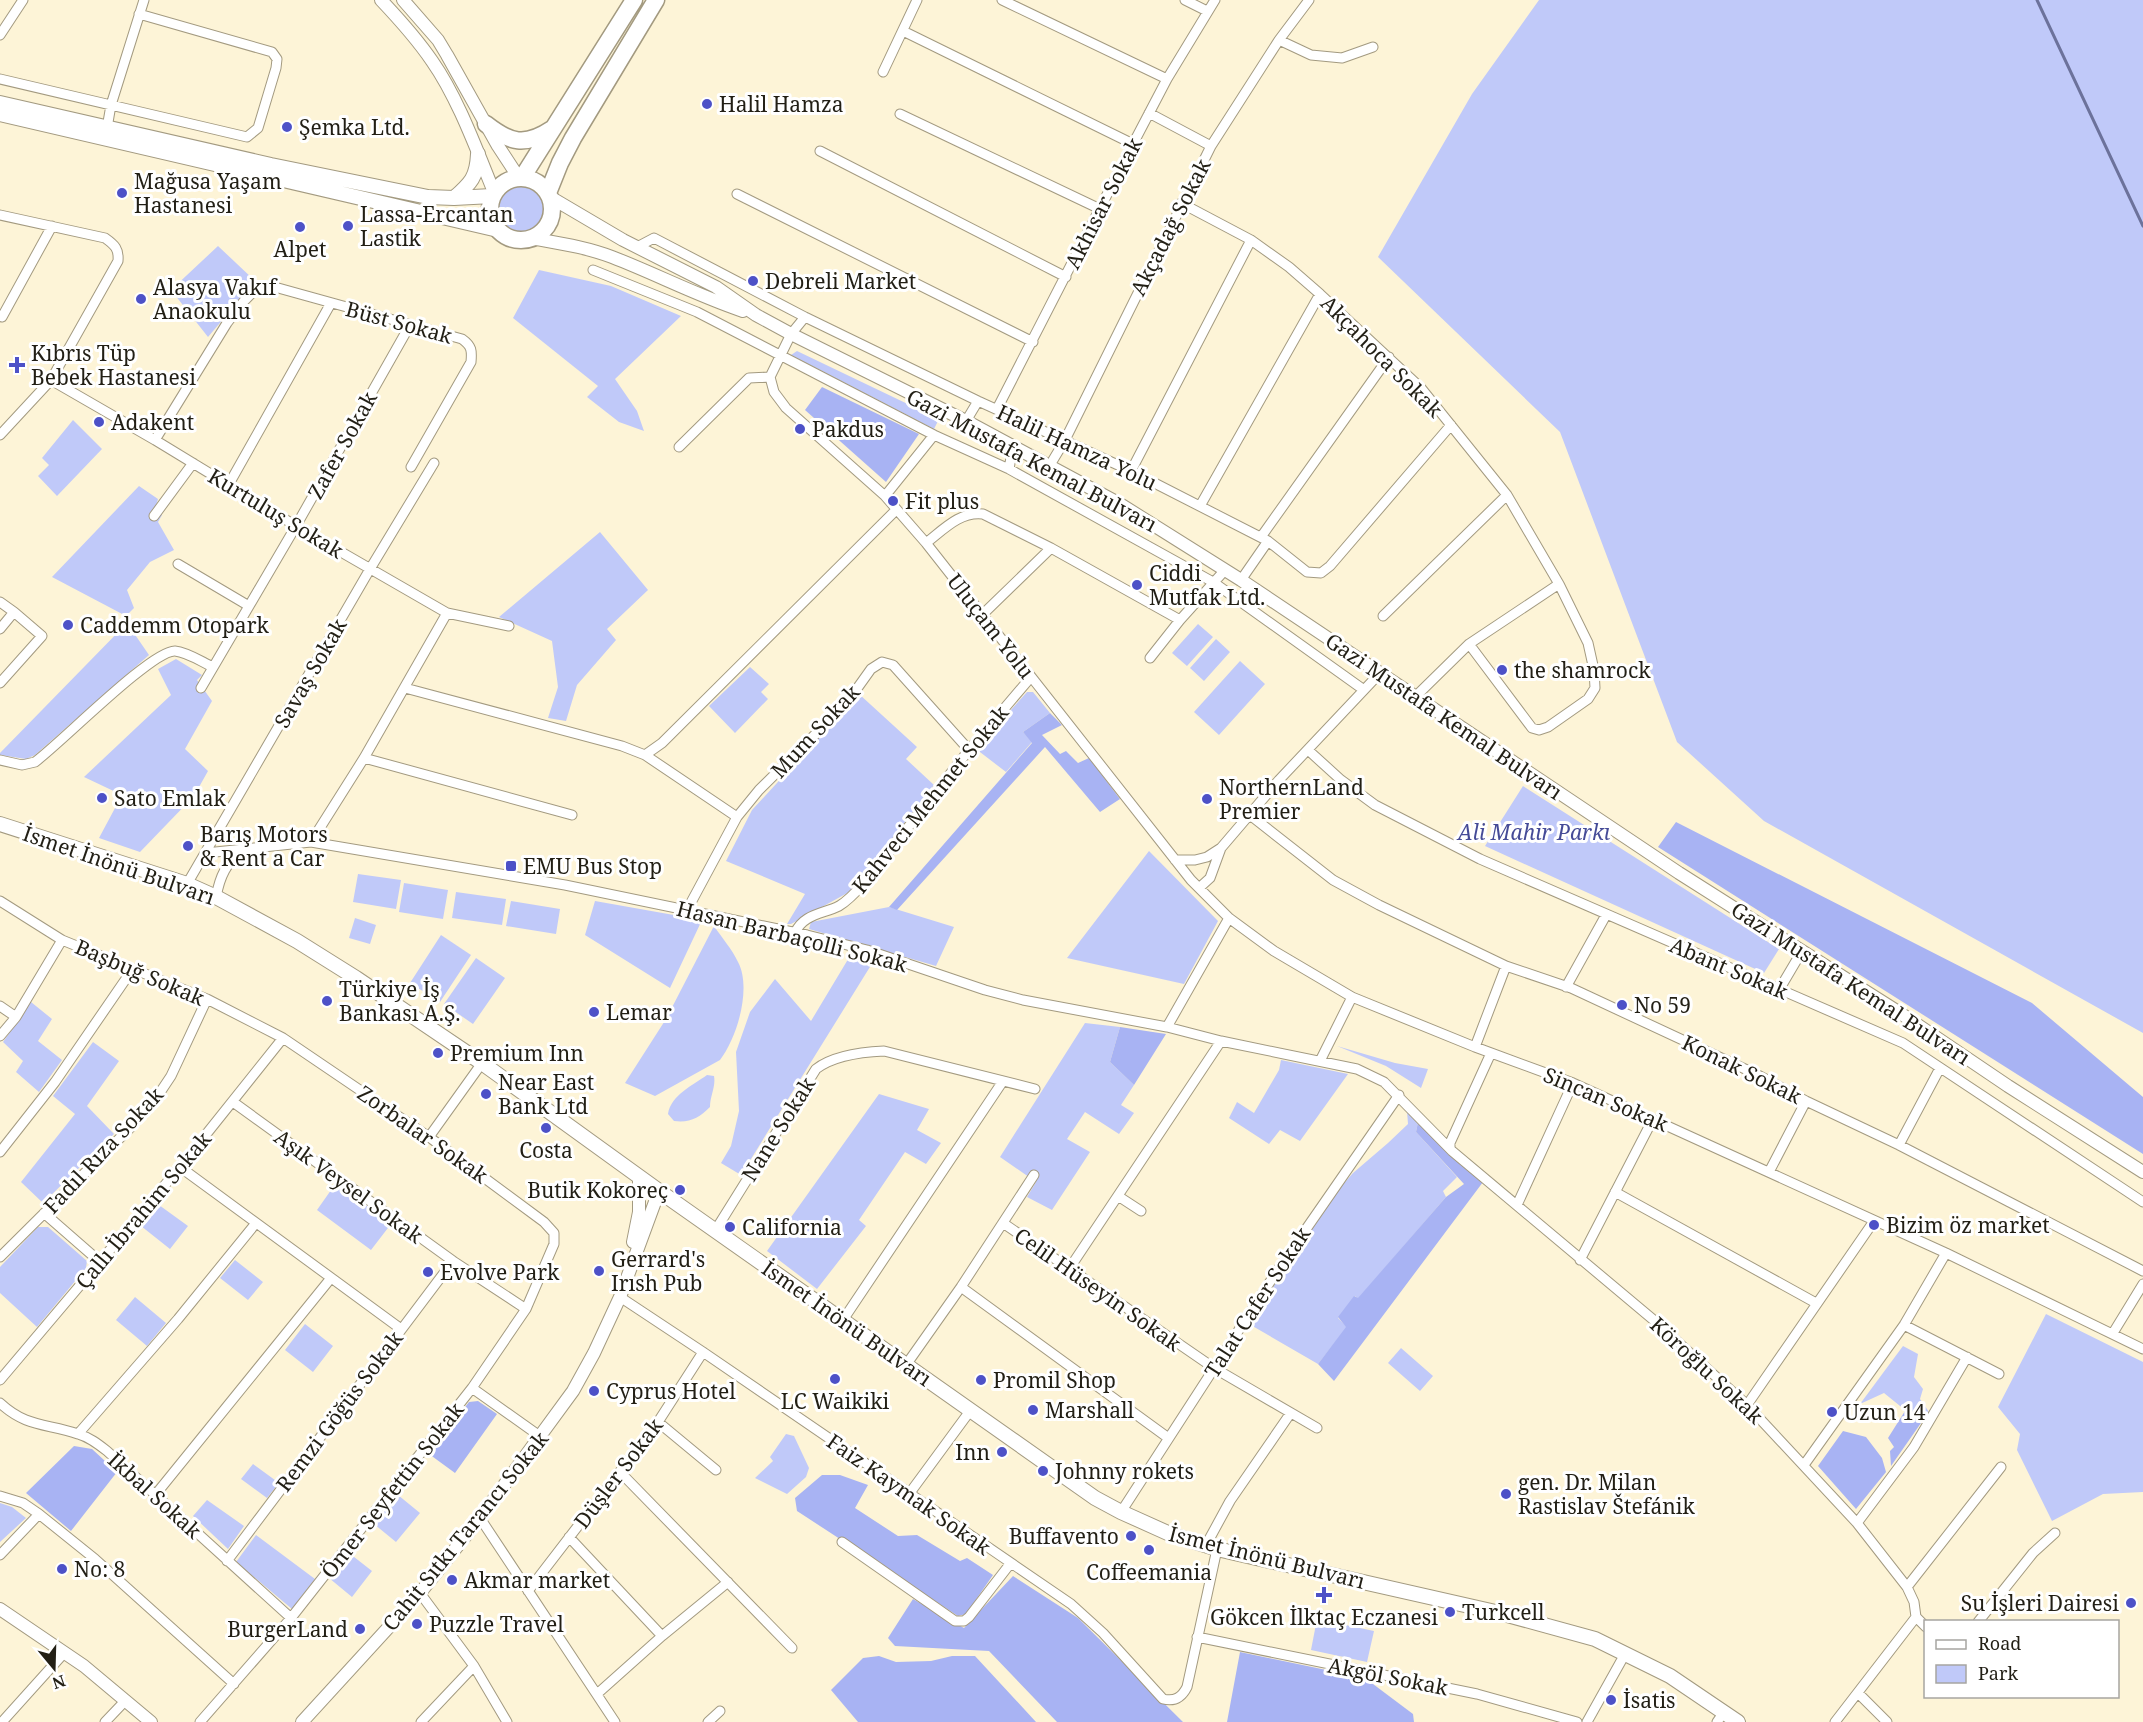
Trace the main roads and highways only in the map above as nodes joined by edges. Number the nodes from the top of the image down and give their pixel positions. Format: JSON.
{"nodes":[{"id":1,"x":381,"y":0,"type":"edge"},
{"id":2,"x":403,"y":0,"type":"edge"},
{"id":3,"x":634,"y":0,"type":"edge"},
{"id":4,"x":656,"y":0,"type":"edge"},
{"id":5,"x":0,"y":103,"type":"edge"},
{"id":6,"x":0,"y":114,"type":"edge"},
{"id":7,"x":486,"y":124,"type":"junction"},
{"id":8,"x":555,"y":127,"type":"junction"},
{"id":9,"x":478,"y":154,"type":"junction"},
{"id":10,"x":521,"y":178,"type":"junction"},
{"id":11,"x":493,"y":194,"type":"junction"},
{"id":12,"x":549,"y":195,"type":"junction"},
{"id":13,"x":454,"y":198,"type":"junction"},
{"id":14,"x":498,"y":230,"type":"junction"},
{"id":15,"x":531,"y":238,"type":"junction"},
{"id":16,"x":756,"y":315,"type":"junction"},
{"id":17,"x":0,"y":824,"type":"edge"},
{"id":18,"x":2143,"y":1172,"type":"edge"},
{"id":19,"x":639,"y":1177,"type":"junction"},
{"id":20,"x":659,"y":1191,"type":"junction"},
{"id":21,"x":627,"y":1273,"type":"junction"},
{"id":22,"x":0,"y":1609,"type":"edge"},
{"id":23,"x":1721,"y":1717,"type":"edge"},
{"id":24,"x":151,"y":1722,"type":"edge"},
{"id":25,"x":302,"y":1722,"type":"edge"},
{"id":26,"x":1738,"y":1722,"type":"edge"}],
"edges":[{"from":1,"to":9,"type":"main road"},
{"from":2,"to":7,"type":"main road"},
{"from":3,"to":8,"type":"highway"},
{"from":4,"to":12,"type":"highway"},
{"from":5,"to":13,"type":"main road"},
{"from":6,"to":14,"type":"main road"},
{"from":7,"to":8,"type":"highway"},
{"from":7,"to":10,"type":"main road"},
{"from":8,"to":10,"type":"highway"},
{"from":9,"to":11,"type":"main road"},
{"from":9,"to":13,"type":"main road"},
{"from":10,"to":11,"type":"highway"},
{"from":10,"to":12,"type":"highway"},
{"from":11,"to":13,"type":"main road"},
{"from":11,"to":14,"type":"highway"},
{"from":12,"to":15,"type":"highway"},
{"from":12,"to":16,"type":"main road","name":"Gazi Mustafa Kemal Bulvarı"},
{"from":14,"to":15,"type":"highway"},
{"from":15,"to":16,"type":"main road","name":"Gazi Mustafa Kemal Bulvarı"},
{"from":16,"to":18,"type":"main road","name":"Gazi Mustafa Kemal Bulvarı"},
{"from":17,"to":19,"type":"main road","name":"İsmet İnönü Bulvarı"},
{"from":19,"to":20,"type":"main road","name":"İsmet İnönü Bulvarı"},
{"from":19,"to":21,"type":"main road"},
{"from":20,"to":21,"type":"main road","name":"Cahit Sıtkı Tarancı Sokak"},
{"from":20,"to":23,"type":"main road","name":"İsmet İnönü Bulvarı"},
{"from":21,"to":25,"type":"main road","name":"Cahit Sıtkı Tarancı Sokak"},
{"from":22,"to":24,"type":"main road"},
{"from":23,"to":26,"type":"main road","name":"İsmet İnönü Bulvarı"}]}
